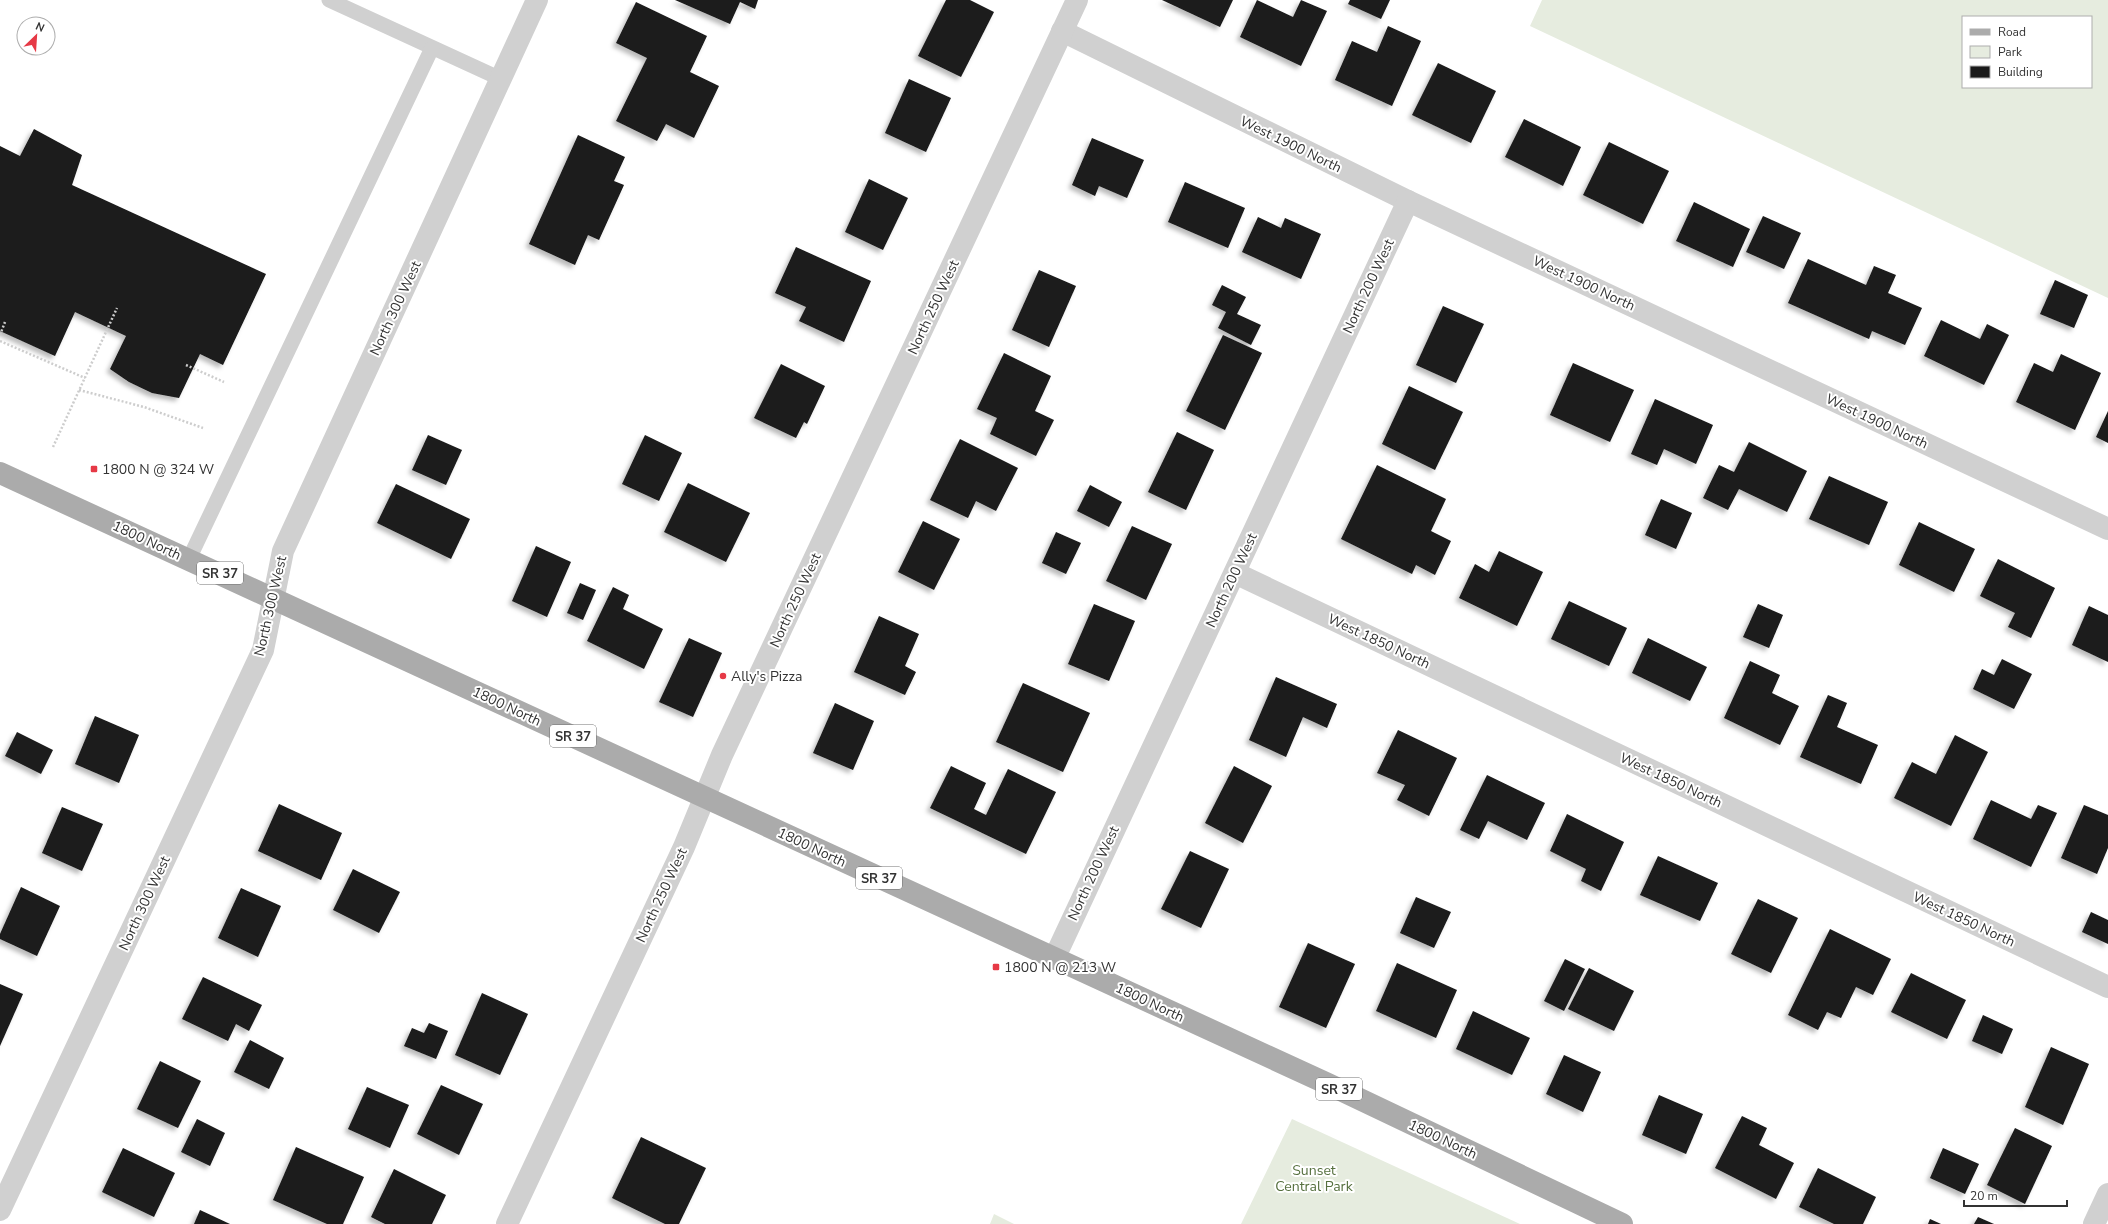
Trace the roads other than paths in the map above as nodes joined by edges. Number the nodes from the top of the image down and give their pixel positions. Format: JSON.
{"nodes":[{"id":1,"x":329,"y":0,"type":"edge"},
{"id":2,"x":537,"y":0,"type":"edge"},
{"id":3,"x":1077,"y":0,"type":"edge"},
{"id":4,"x":1062,"y":31,"type":"junction"},
{"id":5,"x":432,"y":48,"type":"junction"},
{"id":6,"x":501,"y":79,"type":"junction"},
{"id":7,"x":1408,"y":201,"type":"junction"},
{"id":8,"x":0,"y":473,"type":"edge"},
{"id":9,"x":2108,"y":529,"type":"edge"},
{"id":10,"x":189,"y":559,"type":"junction"},
{"id":11,"x":1234,"y":572,"type":"junction"},
{"id":12,"x":273,"y":598,"type":"junction"},
{"id":13,"x":705,"y":798,"type":"junction"},
{"id":14,"x":1054,"y":958,"type":"junction"},
{"id":15,"x":2108,"y":987,"type":"edge"},
{"id":16,"x":2108,"y":1194,"type":"edge"},
{"id":17,"x":0,"y":1210,"type":"edge"},
{"id":18,"x":508,"y":1224,"type":"edge"},
{"id":19,"x":1622,"y":1224,"type":"edge"},
{"id":20,"x":2094,"y":1224,"type":"edge"}],
"edges":[{"from":1,"to":5,"type":"lane"},
{"from":2,"to":6,"type":"street","name":"North 300 West"},
{"from":3,"to":4,"type":"street","name":"North 250 West"},
{"from":4,"to":7,"type":"street","name":"West 1900 North"},
{"from":4,"to":13,"type":"street","name":"North 250 West"},
{"from":5,"to":6,"type":"lane"},
{"from":5,"to":10,"type":"lane"},
{"from":6,"to":12,"type":"street","name":"North 300 West"},
{"from":7,"to":9,"type":"street","name":"West 1900 North"},
{"from":7,"to":11,"type":"street","name":"North 200 West"},
{"from":8,"to":10,"type":"main road","name":"1800 North","number":"SR 37"},
{"from":10,"to":12,"type":"main road","name":"1800 North","number":"SR 37"},
{"from":11,"to":14,"type":"street","name":"North 200 West"},
{"from":11,"to":15,"type":"street","name":"West 1850 North"},
{"from":12,"to":13,"type":"main road","name":"1800 North","number":"SR 37"},
{"from":12,"to":17,"type":"street","name":"North 300 West"},
{"from":13,"to":14,"type":"main road","name":"1800 North","number":"SR 37"},
{"from":13,"to":18,"type":"street","name":"North 250 West"},
{"from":14,"to":19,"type":"main road","name":"1800 North","number":"SR 37"},
{"from":16,"to":20,"type":"street"}]}
